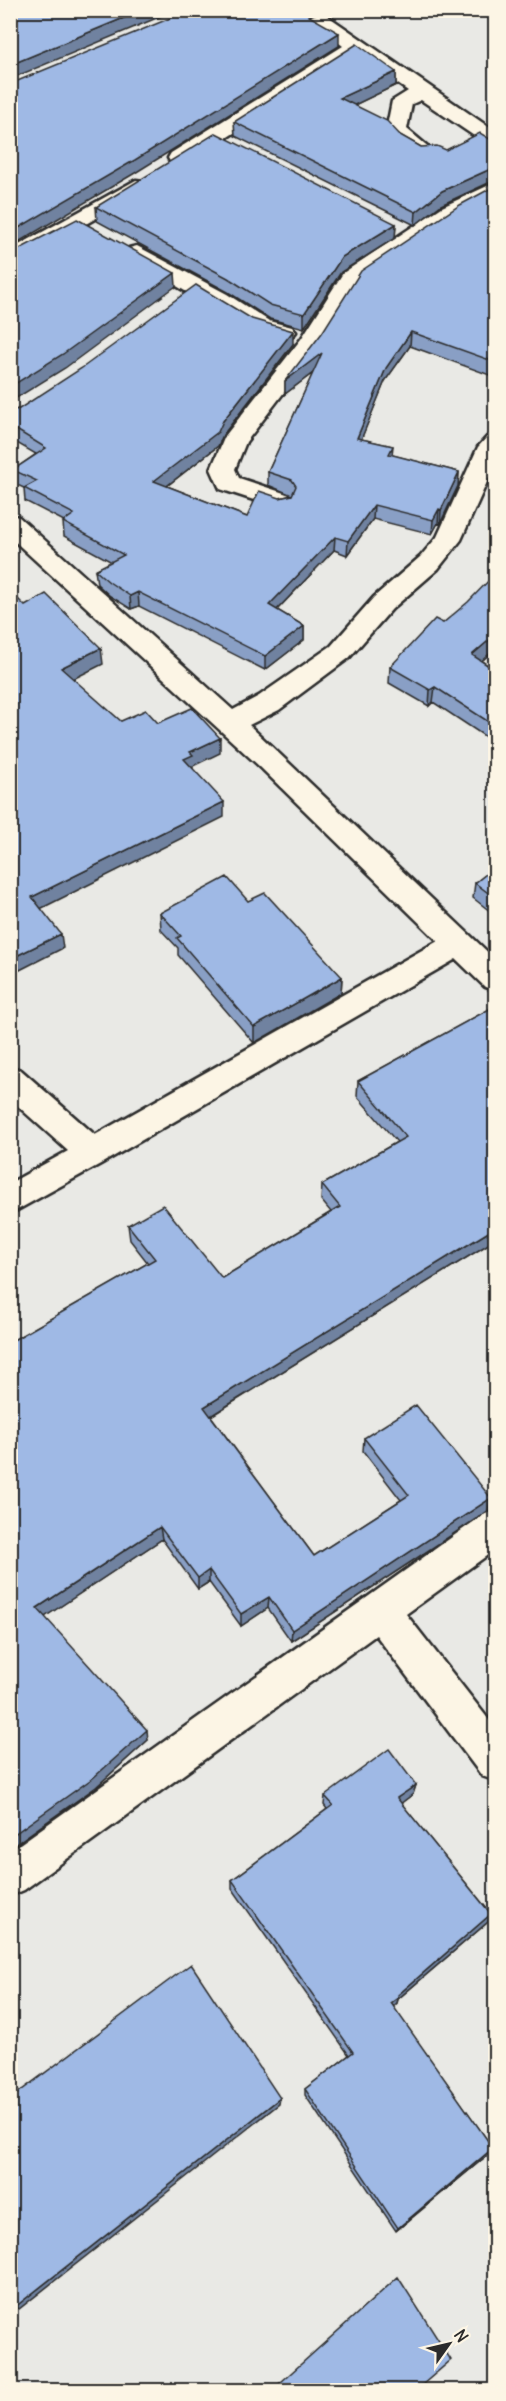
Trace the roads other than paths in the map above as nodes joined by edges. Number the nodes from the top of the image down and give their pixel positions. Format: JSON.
{"nodes":[{"id":1,"x":305,"y":10,"type":"edge"},
{"id":2,"x":358,"y":45,"type":"junction"},
{"id":3,"x":424,"y":91,"type":"junction"},
{"id":4,"x":213,"y":135,"type":"junction"},
{"id":5,"x":495,"y":142,"type":"edge"},
{"id":6,"x":234,"y":146,"type":"edge"},
{"id":7,"x":426,"y":154,"type":"edge"},
{"id":8,"x":495,"y":188,"type":"edge"},
{"id":9,"x":395,"y":226,"type":"edge"},
{"id":10,"x":96,"y":231,"type":"junction"},
{"id":11,"x":416,"y":237,"type":"junction"},
{"id":12,"x":10,"y":260,"type":"edge"},
{"id":13,"x":312,"y":340,"type":"junction"},
{"id":14,"x":495,"y":442,"type":"edge"},
{"id":15,"x":281,"y":501,"type":"edge"},
{"id":16,"x":10,"y":523,"type":"edge"},
{"id":17,"x":21,"y":547,"type":"edge"},
{"id":18,"x":231,"y":723,"type":"junction"},
{"id":19,"x":459,"y":943,"type":"junction"},
{"id":20,"x":495,"y":979,"type":"edge"},
{"id":21,"x":10,"y":1079,"type":"edge"},
{"id":22,"x":93,"y":1153,"type":"junction"},
{"id":23,"x":10,"y":1200,"type":"edge"},
{"id":24,"x":495,"y":1527,"type":"edge"},
{"id":25,"x":381,"y":1611,"type":"junction"},
{"id":26,"x":495,"y":1762,"type":"edge"},
{"id":27,"x":10,"y":1876,"type":"edge"}],
"edges":[{"from":1,"to":2,"type":"street"},
{"from":2,"to":3,"type":"street"},
{"from":2,"to":4,"type":"street"},
{"from":3,"to":5,"type":"street"},
{"from":3,"to":7,"type":"street"},
{"from":4,"to":6,"type":"street"},
{"from":4,"to":10,"type":"street"},
{"from":8,"to":11,"type":"street"},
{"from":9,"to":11,"type":"street"},
{"from":10,"to":12,"type":"street"},
{"from":10,"to":13,"type":"street"},
{"from":11,"to":13,"type":"street"},
{"from":13,"to":15,"type":"street"},
{"from":14,"to":18,"type":"street"},
{"from":16,"to":17,"type":"street"},
{"from":17,"to":18,"type":"street"},
{"from":18,"to":19,"type":"street"},
{"from":19,"to":20,"type":"street"},
{"from":19,"to":22,"type":"street"},
{"from":21,"to":22,"type":"street"},
{"from":22,"to":23,"type":"street"},
{"from":24,"to":25,"type":"street"},
{"from":25,"to":26,"type":"street"},
{"from":25,"to":27,"type":"street"}]}
